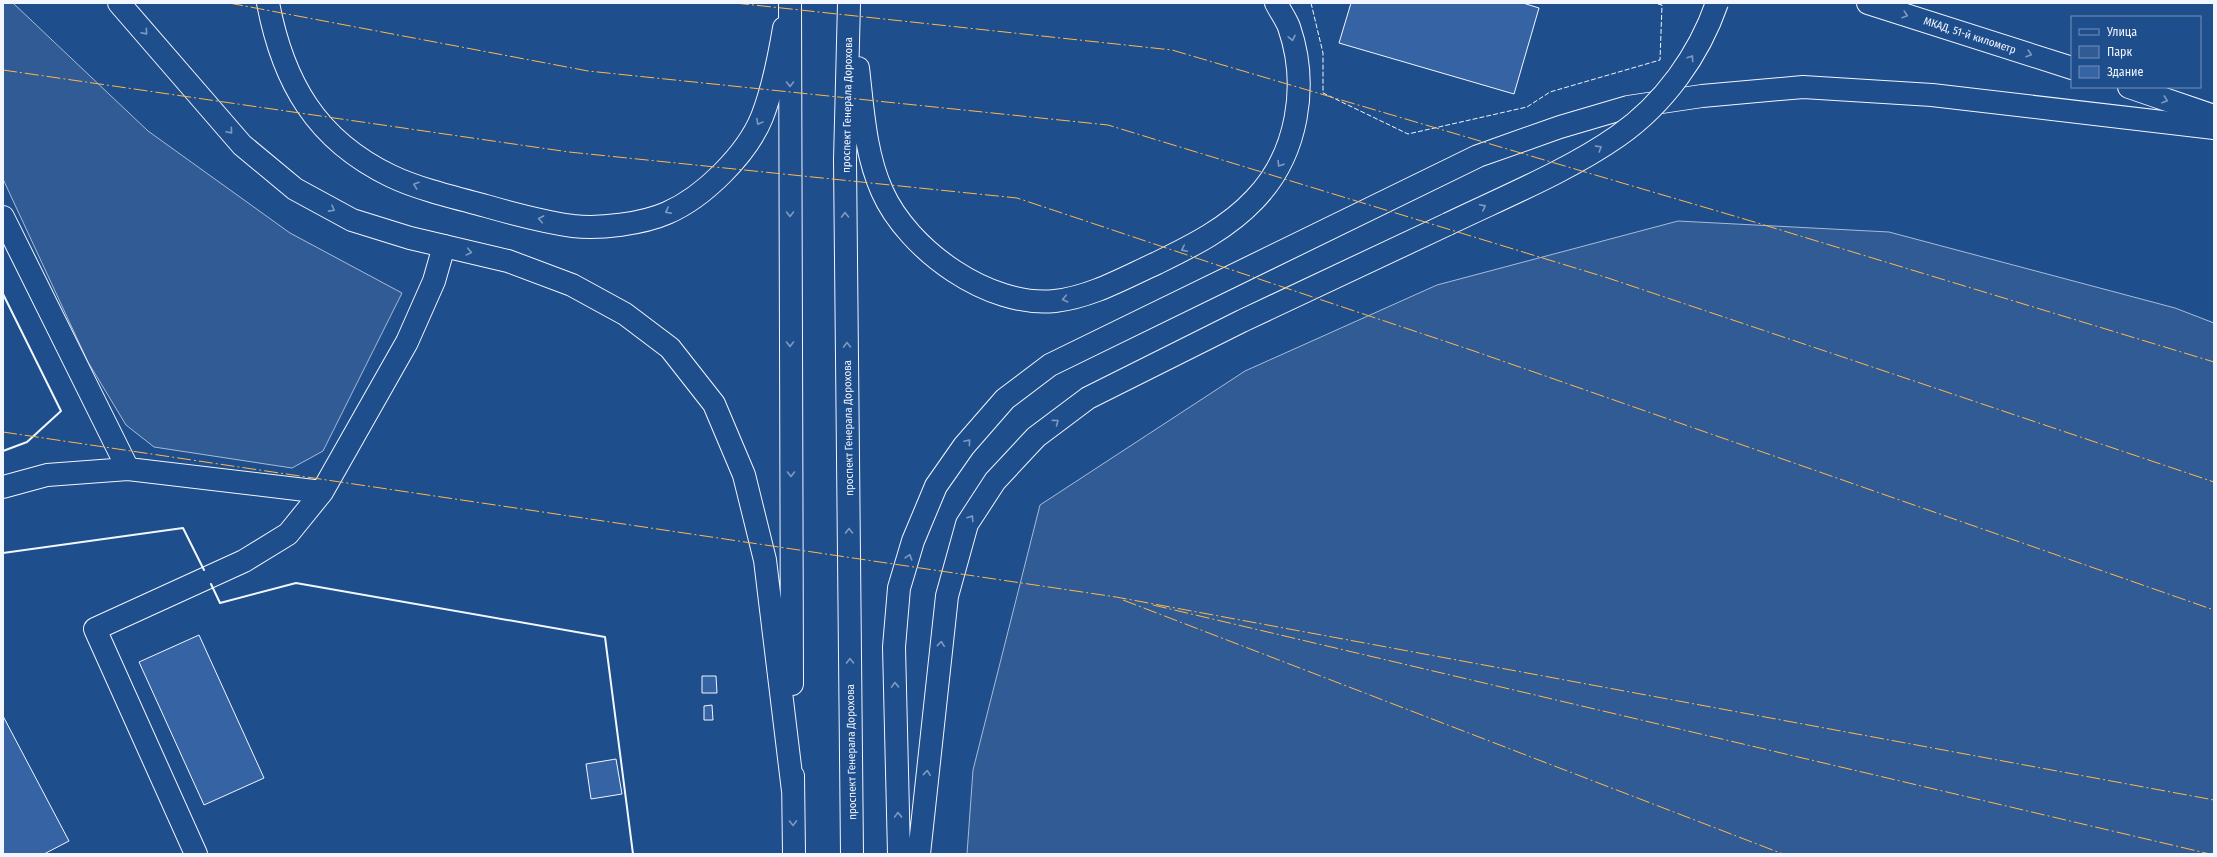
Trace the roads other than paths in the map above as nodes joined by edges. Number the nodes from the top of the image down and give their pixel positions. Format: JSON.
{"nodes":[{"id":1,"x":119,"y":3,"type":"edge"},
{"id":2,"x":268,"y":3,"type":"edge"},
{"id":3,"x":789,"y":3,"type":"edge"},
{"id":4,"x":849,"y":3,"type":"edge"},
{"id":5,"x":1276,"y":3,"type":"edge"},
{"id":6,"x":1716,"y":3,"type":"edge"},
{"id":7,"x":1868,"y":3,"type":"edge"},
{"id":8,"x":2071,"y":68,"type":"edge"},
{"id":9,"x":2132,"y":88,"type":"edge"},
{"id":10,"x":2214,"y":116,"type":"edge"},
{"id":11,"x":2214,"y":128,"type":"edge"},
{"id":12,"x":3,"y":217,"type":"edge"},
{"id":13,"x":444,"y":246,"type":"junction"},
{"id":14,"x":128,"y":469,"type":"junction"},
{"id":15,"x":3,"y":487,"type":"edge"},
{"id":16,"x":322,"y":492,"type":"junction"},
{"id":17,"x":793,"y":791,"type":"junction"},
{"id":18,"x":196,"y":854,"type":"edge"},
{"id":19,"x":794,"y":854,"type":"edge"},
{"id":20,"x":852,"y":854,"type":"edge"},
{"id":21,"x":899,"y":854,"type":"edge"},
{"id":22,"x":919,"y":854,"type":"edge"}],
"edges":[{"from":1,"to":13,"type":"main road","one_way":true},
{"from":3,"to":2,"type":"main road","one_way":true},
{"from":3,"to":17,"type":"main road","one_way":true},
{"from":5,"to":4,"type":"main road","one_way":true},
{"from":20,"to":4,"type":"main road","name":"проспект Генерала Дорохова","one_way":true},
{"from":22,"to":6,"type":"main road","one_way":true,"bridge":true},
{"from":7,"to":8,"type":"main road","name":"МКАД, 51-й километр","one_way":true},
{"from":9,"to":10,"type":"main road","one_way":true},
{"from":21,"to":11,"type":"main road","one_way":true},
{"from":12,"to":14,"type":"main road"},
{"from":13,"to":16,"type":"main road"},
{"from":13,"to":17,"type":"main road","one_way":true},
{"from":14,"to":15,"type":"main road"},
{"from":14,"to":16,"type":"main road"},
{"from":16,"to":18,"type":"main road"},
{"from":17,"to":19,"type":"main road","one_way":true}]}
